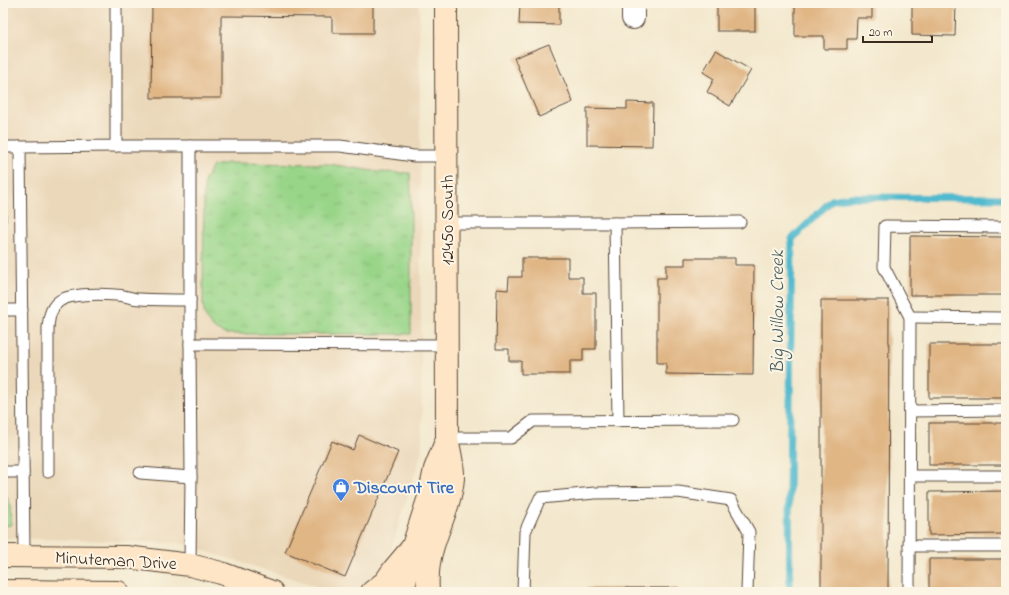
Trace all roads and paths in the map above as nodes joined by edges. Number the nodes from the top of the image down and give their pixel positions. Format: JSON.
{"nodes":[{"id":1,"x":116,"y":3,"type":"edge"},
{"id":2,"x":446,"y":3,"type":"edge"},
{"id":3,"x":20,"y":146,"type":"junction"},
{"id":4,"x":116,"y":146,"type":"junction"},
{"id":5,"x":190,"y":146,"type":"junction"},
{"id":6,"x":3,"y":147,"type":"edge"},
{"id":7,"x":447,"y":156,"type":"junction"},
{"id":8,"x":740,"y":222,"type":"dead end"},
{"id":9,"x":447,"y":223,"type":"junction"},
{"id":10,"x":615,"y":223,"type":"junction"},
{"id":11,"x":1006,"y":227,"type":"edge"},
{"id":12,"x":190,"y":300,"type":"junction"},
{"id":13,"x":3,"y":310,"type":"edge"},
{"id":14,"x":22,"y":310,"type":"junction"},
{"id":15,"x":910,"y":317,"type":"junction"},
{"id":16,"x":1006,"y":318,"type":"edge"},
{"id":17,"x":190,"y":344,"type":"junction"},
{"id":18,"x":447,"y":345,"type":"junction"},
{"id":19,"x":1006,"y":410,"type":"edge"},
{"id":20,"x":910,"y":411,"type":"junction"},
{"id":21,"x":618,"y":420,"type":"junction"},
{"id":22,"x":734,"y":420,"type":"dead end"},
{"id":23,"x":447,"y":438,"type":"junction"},
{"id":24,"x":3,"y":472,"type":"edge"},
{"id":25,"x":23,"y":472,"type":"junction"},
{"id":26,"x":48,"y":472,"type":"dead end"},
{"id":27,"x":140,"y":473,"type":"dead end"},
{"id":28,"x":910,"y":476,"type":"junction"},
{"id":29,"x":1006,"y":476,"type":"edge"},
{"id":30,"x":191,"y":477,"type":"junction"},
{"id":31,"x":413,"y":546,"type":"junction"},
{"id":32,"x":909,"y":546,"type":"junction"},
{"id":33,"x":1006,"y":546,"type":"edge"},
{"id":34,"x":13,"y":555,"type":"edge"},
{"id":35,"x":190,"y":564,"type":"junction"},
{"id":36,"x":3,"y":591,"type":"edge"},
{"id":37,"x":118,"y":592,"type":"edge"},
{"id":38,"x":272,"y":592,"type":"edge"},
{"id":39,"x":372,"y":592,"type":"edge"},
{"id":40,"x":404,"y":592,"type":"edge"},
{"id":41,"x":428,"y":592,"type":"edge"},
{"id":42,"x":523,"y":592,"type":"edge"},
{"id":43,"x":747,"y":592,"type":"edge"},
{"id":44,"x":909,"y":592,"type":"edge"}],
"edges":[{"from":1,"to":4,"type":"lane"},
{"from":2,"to":7,"type":"street","name":"12450 South"},
{"from":3,"to":4,"type":"lane"},
{"from":3,"to":6,"type":"lane"},
{"from":3,"to":14,"type":"lane"},
{"from":4,"to":5,"type":"lane"},
{"from":5,"to":7,"type":"lane"},
{"from":5,"to":12,"type":"lane"},
{"from":7,"to":9,"type":"street","name":"12450 South"},
{"from":8,"to":10,"type":"lane"},
{"from":9,"to":10,"type":"lane"},
{"from":9,"to":18,"type":"street","name":"12450 South"},
{"from":10,"to":21,"type":"lane"},
{"from":11,"to":15,"type":"lane"},
{"from":12,"to":17,"type":"lane"},
{"from":12,"to":26,"type":"lane"},
{"from":13,"to":14,"type":"lane"},
{"from":14,"to":25,"type":"lane"},
{"from":15,"to":16,"type":"lane"},
{"from":15,"to":20,"type":"lane"},
{"from":17,"to":18,"type":"lane"},
{"from":17,"to":30,"type":"lane"},
{"from":18,"to":23,"type":"street","name":"12450 South"},
{"from":19,"to":20,"type":"lane"},
{"from":20,"to":28,"type":"lane"},
{"from":21,"to":22,"type":"lane"},
{"from":21,"to":23,"type":"lane"},
{"from":23,"to":31,"type":"street","name":"12450 South"},
{"from":23,"to":41,"type":"street","name":"12450 South"},
{"from":24,"to":25,"type":"lane"},
{"from":25,"to":34,"type":"lane"},
{"from":27,"to":30,"type":"lane"},
{"from":28,"to":29,"type":"lane"},
{"from":28,"to":32,"type":"lane"},
{"from":30,"to":35,"type":"lane"},
{"from":31,"to":39,"type":"street"},
{"from":31,"to":40,"type":"street","name":"12450 South"},
{"from":32,"to":33,"type":"lane"},
{"from":32,"to":44,"type":"lane"},
{"from":34,"to":35,"type":"street","name":"Minuteman Drive"},
{"from":35,"to":38,"type":"street","name":"Minuteman Drive"},
{"from":36,"to":37,"type":"street","name":"Minuteman Drive"},
{"from":42,"to":43,"type":"lane"}]}
